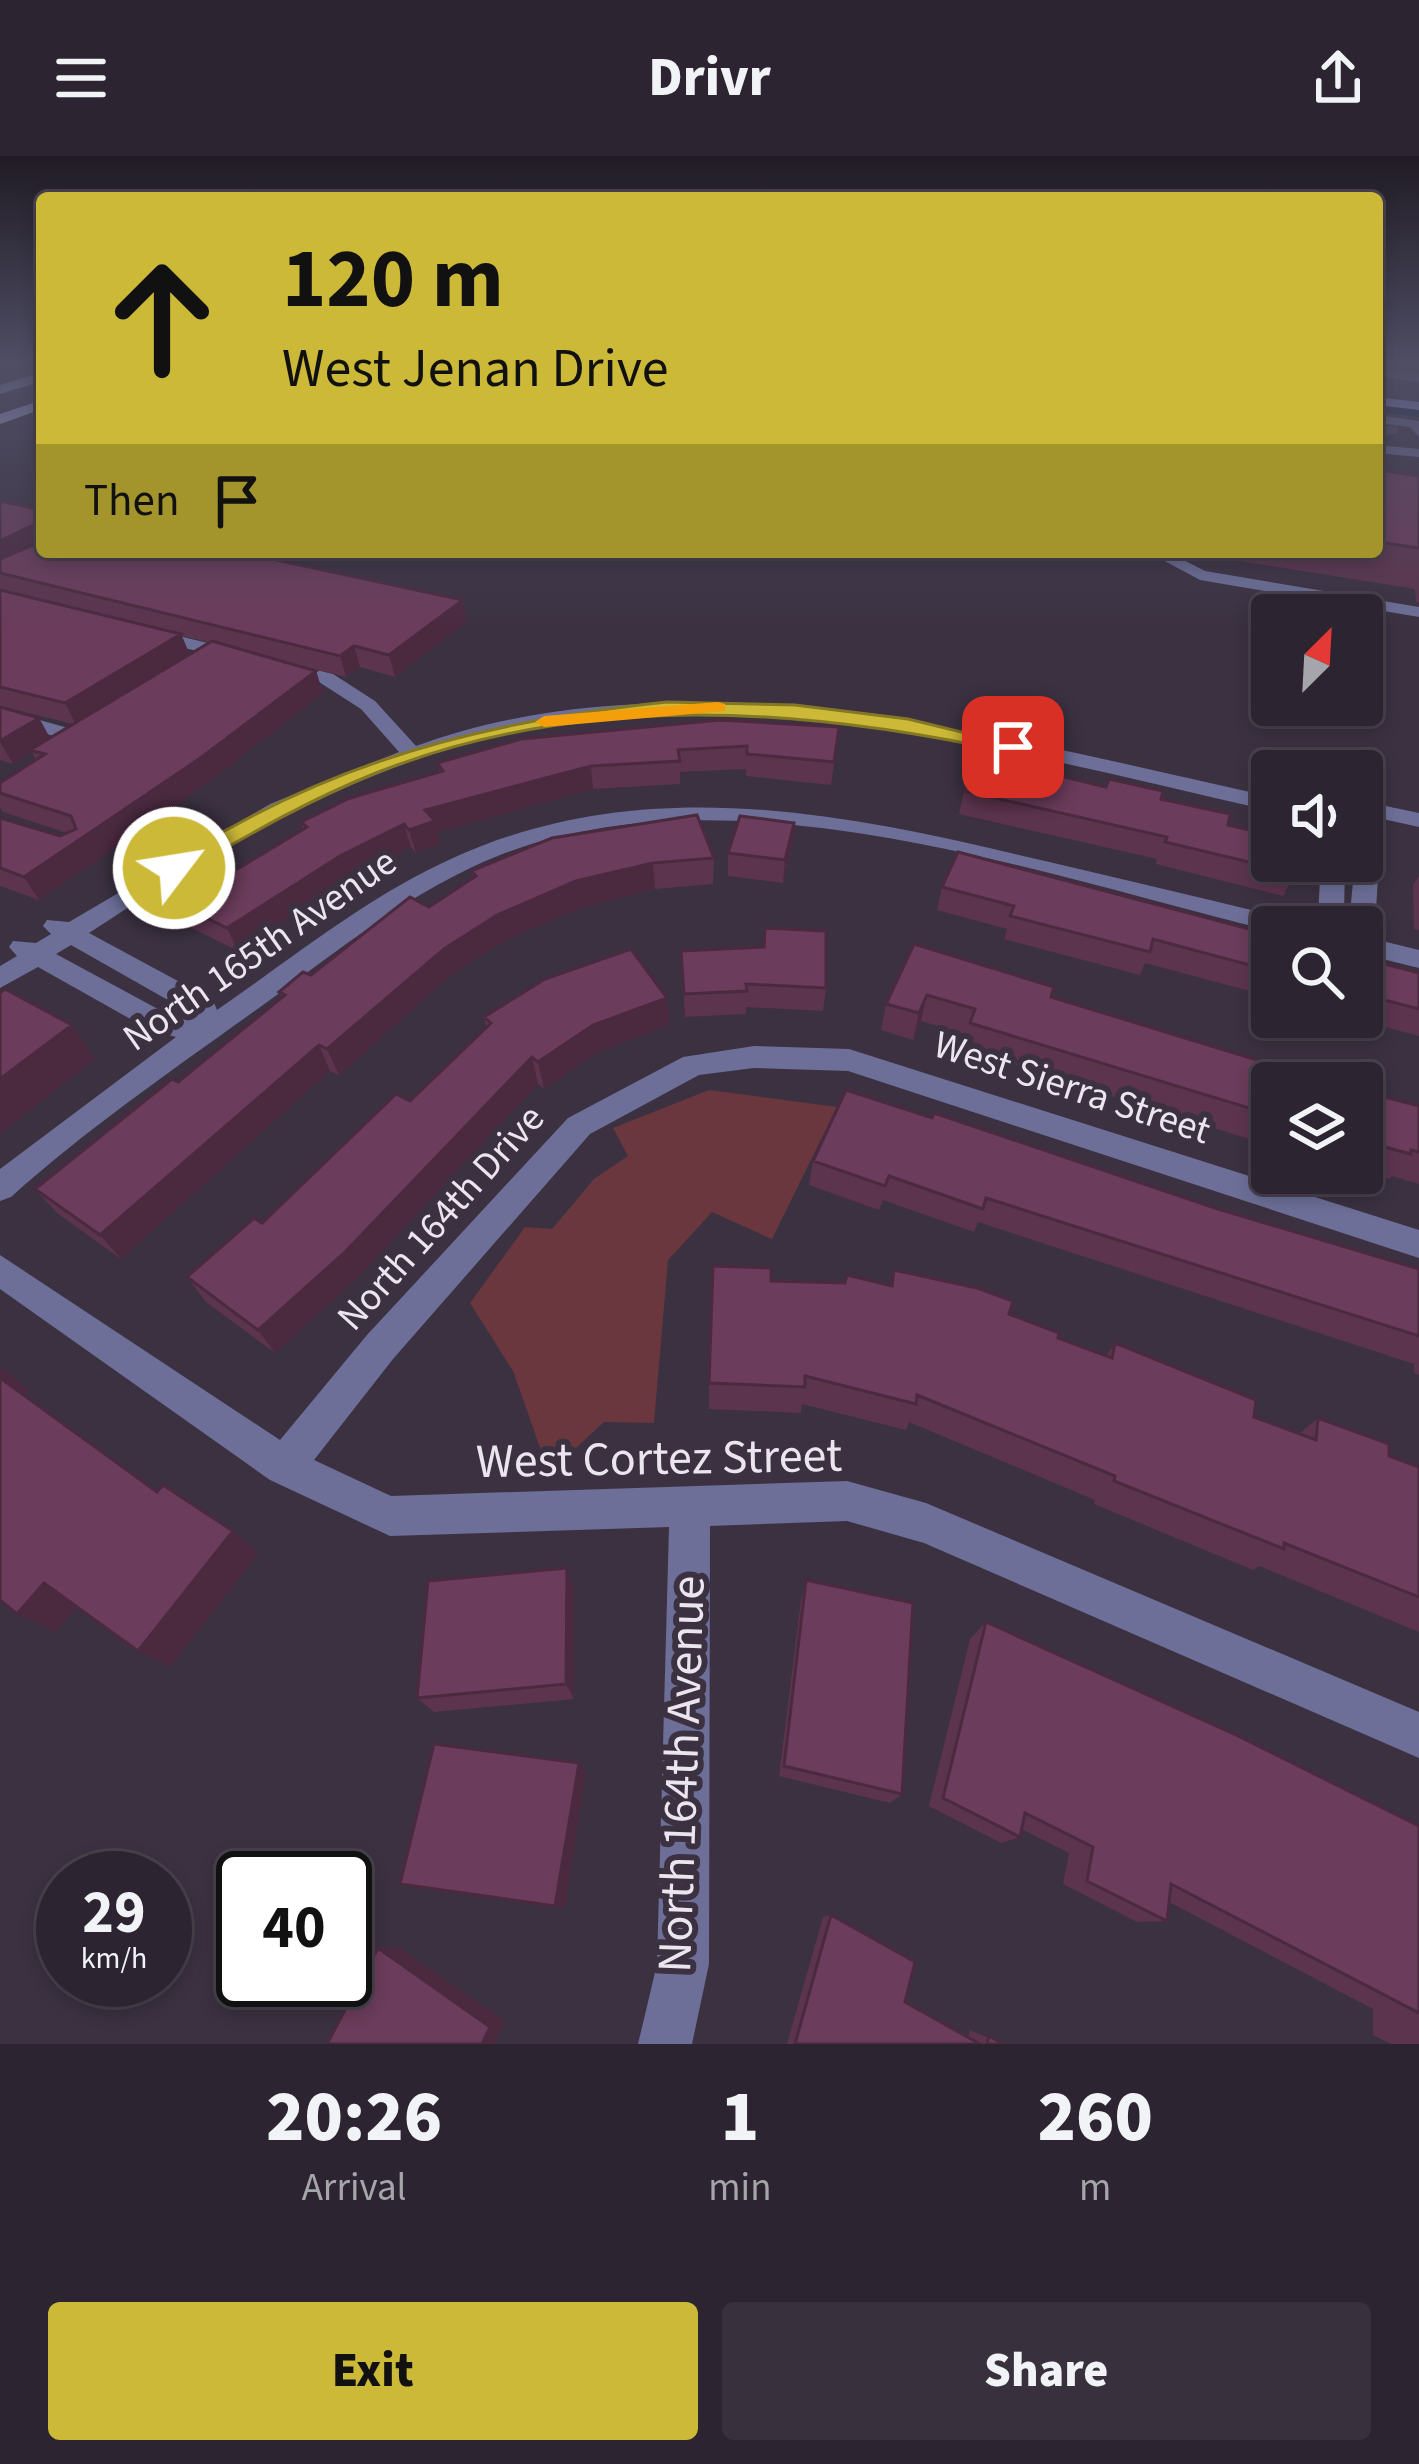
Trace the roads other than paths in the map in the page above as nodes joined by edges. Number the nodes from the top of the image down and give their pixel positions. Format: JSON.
{"nodes":[{"id":1,"x":1167,"y":558,"type":"edge"},
{"id":2,"x":1203,"y":558,"type":"edge"},
{"id":3,"x":1200,"y":575,"type":"junction"},
{"id":4,"x":1419,"y":613,"type":"edge"},
{"id":5,"x":131,"y":629,"type":"edge"},
{"id":6,"x":218,"y":650,"type":"junction"},
{"id":7,"x":198,"y":663,"type":"edge"},
{"id":8,"x":544,"y":714,"type":"junction"},
{"id":9,"x":0,"y":715,"type":"edge"},
{"id":10,"x":99,"y":725,"type":"edge"},
{"id":11,"x":79,"y":737,"type":"junction"},
{"id":12,"x":406,"y":747,"type":"junction"},
{"id":13,"x":59,"y":750,"type":"edge"},
{"id":14,"x":1251,"y":784,"type":"edge"},
{"id":15,"x":1251,"y":800,"type":"edge"},
{"id":16,"x":1383,"y":819,"type":"edge"},
{"id":17,"x":1419,"y":820,"type":"edge"},
{"id":18,"x":1383,"y":825,"type":"edge"},
{"id":19,"x":1419,"y":836,"type":"edge"},
{"id":20,"x":1251,"y":918,"type":"edge"},
{"id":21,"x":61,"y":928,"type":"junction"},
{"id":22,"x":1383,"y":950,"type":"edge"},
{"id":23,"x":18,"y":951,"type":"edge"},
{"id":24,"x":1419,"y":959,"type":"edge"},
{"id":25,"x":0,"y":979,"type":"edge"},
{"id":26,"x":202,"y":1034,"type":"junction"},
{"id":27,"x":693,"y":1065,"type":"joint"},
{"id":28,"x":0,"y":1188,"type":"edge"},
{"id":29,"x":1419,"y":1244,"type":"edge"},
{"id":30,"x":0,"y":1270,"type":"edge"},
{"id":31,"x":284,"y":1466,"type":"junction"},
{"id":32,"x":689,"y":1503,"type":"junction"},
{"id":33,"x":1419,"y":1735,"type":"edge"},
{"id":34,"x":665,"y":2044,"type":"edge"}],
"edges":[{"from":1,"to":3,"type":"street"},
{"from":2,"to":3,"type":"street"},
{"from":3,"to":4,"type":"street"},
{"from":5,"to":6,"type":"street"},
{"from":6,"to":7,"type":"street"},
{"from":6,"to":12,"type":"street"},
{"from":8,"to":12,"type":"street"},
{"from":8,"to":14,"type":"street"},
{"from":8,"to":15,"type":"street"},
{"from":9,"to":11,"type":"street"},
{"from":10,"to":11,"type":"street"},
{"from":11,"to":13,"type":"street"},
{"from":12,"to":21,"type":"street"},
{"from":12,"to":21,"type":"street"},
{"from":16,"to":17,"type":"street"},
{"from":18,"to":19,"type":"street"},
{"from":20,"to":26,"type":"street","name":"North 165th Avenue"},
{"from":21,"to":23,"type":"street"},
{"from":21,"to":26,"type":"street"},
{"from":22,"to":24,"type":"street"},
{"from":23,"to":25,"type":"street"},
{"from":23,"to":26,"type":"street"},
{"from":26,"to":28,"type":"street","name":"North 165th Avenue"},
{"from":27,"to":29,"type":"street","name":"West Sierra Street"},
{"from":27,"to":31,"type":"street","name":"North 164th Drive"},
{"from":30,"to":31,"type":"street","name":"West Cortez Street"},
{"from":31,"to":32,"type":"street","name":"West Cortez Street"},
{"from":32,"to":33,"type":"street","name":"West Cortez Street"},
{"from":32,"to":34,"type":"street","name":"North 164th Avenue"}]}
